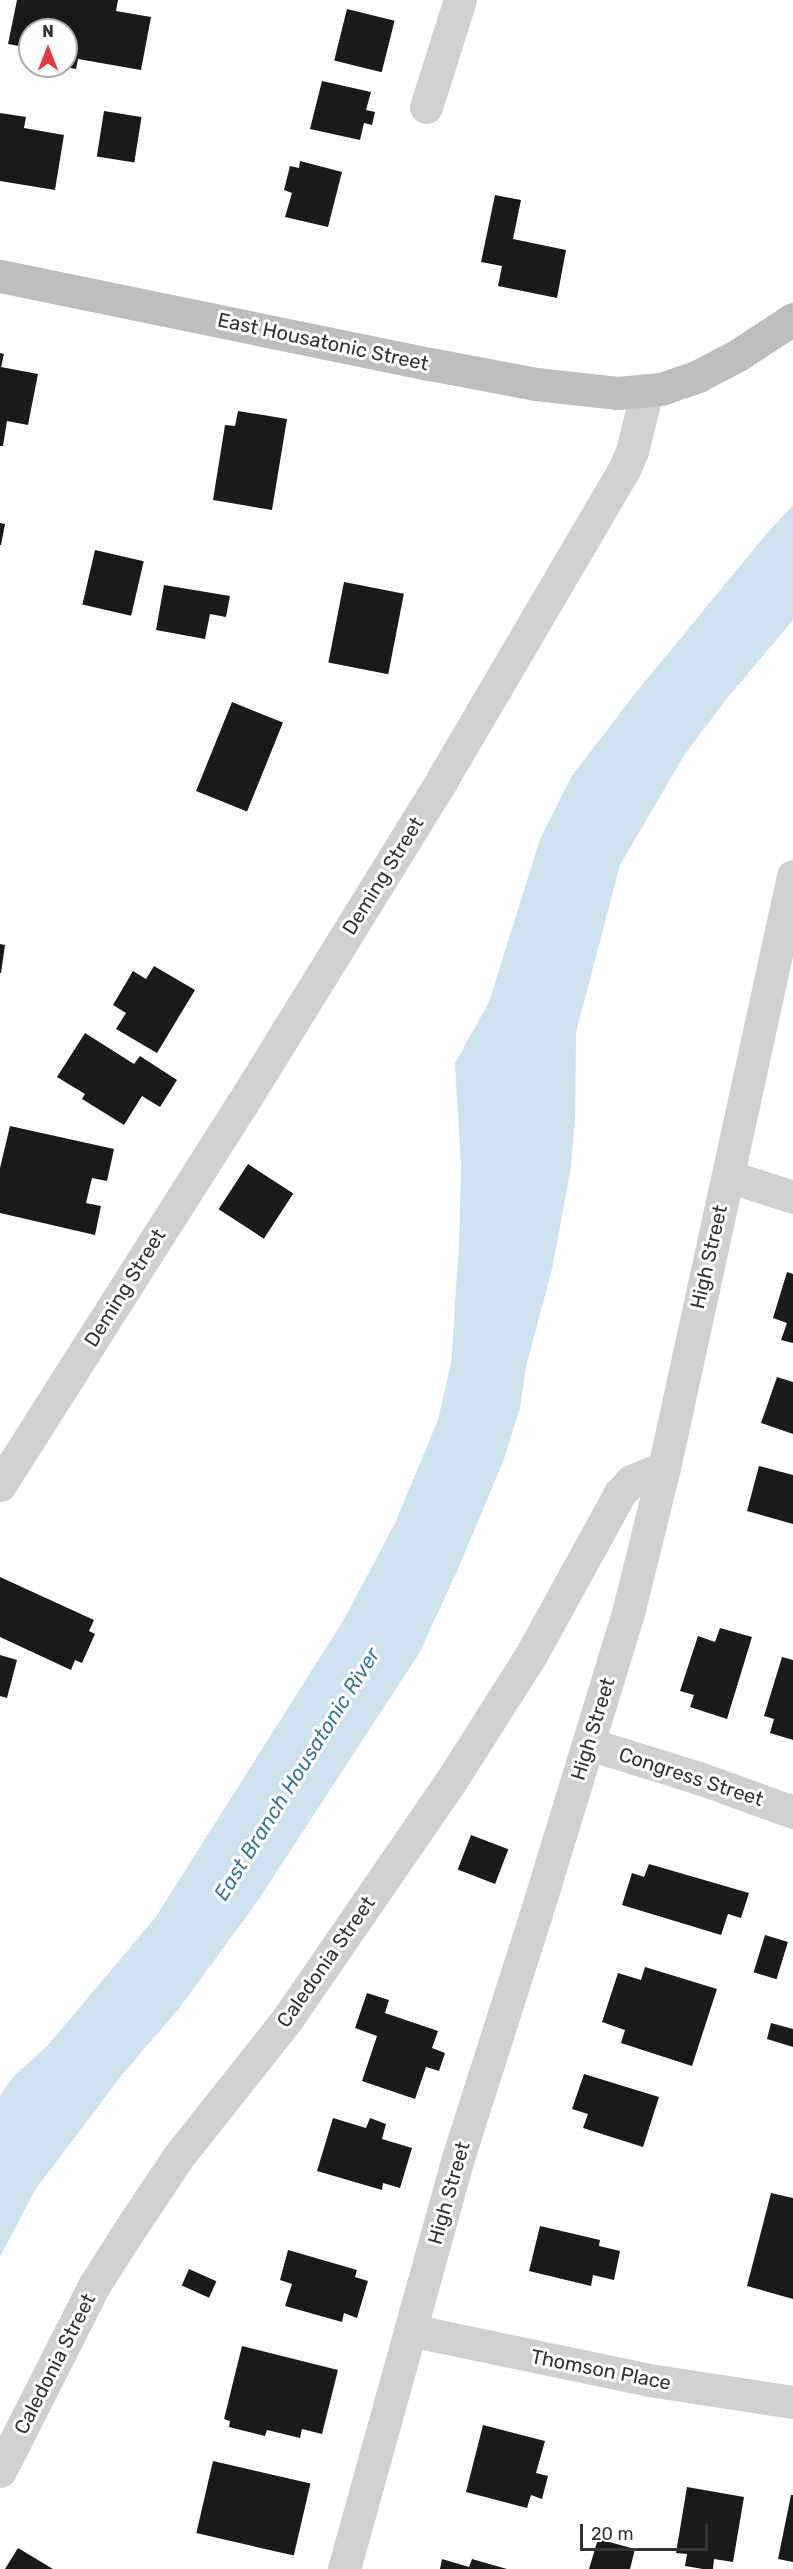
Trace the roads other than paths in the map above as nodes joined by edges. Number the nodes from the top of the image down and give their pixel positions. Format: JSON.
{"nodes":[{"id":1,"x":460,"y":0,"type":"edge"},
{"id":2,"x":426,"y":107,"type":"dead end"},
{"id":3,"x":0,"y":276,"type":"edge"},
{"id":4,"x":793,"y":319,"type":"edge"},
{"id":5,"x":647,"y":391,"type":"junction"},
{"id":6,"x":793,"y":876,"type":"edge"},
{"id":7,"x":728,"y":1176,"type":"junction"},
{"id":8,"x":793,"y":1197,"type":"edge"},
{"id":9,"x":664,"y":1468,"type":"junction"},
{"id":10,"x":0,"y":1485,"type":"edge"},
{"id":11,"x":589,"y":1744,"type":"junction"},
{"id":12,"x":793,"y":1812,"type":"edge"},
{"id":13,"x":410,"y":2330,"type":"junction"},
{"id":14,"x":793,"y":2402,"type":"edge"},
{"id":15,"x":0,"y":2471,"type":"edge"},
{"id":16,"x":344,"y":2569,"type":"edge"}],
"edges":[{"from":1,"to":2,"type":"street"},
{"from":3,"to":5,"type":"street","name":"East Housatonic Street"},
{"from":4,"to":5,"type":"street"},
{"from":5,"to":10,"type":"street","name":"Deming Street"},
{"from":6,"to":7,"type":"street","name":"High Street"},
{"from":7,"to":8,"type":"street"},
{"from":7,"to":9,"type":"street","name":"High Street"},
{"from":9,"to":11,"type":"street","name":"High Street"},
{"from":9,"to":15,"type":"street","name":"Caledonia Street"},
{"from":11,"to":12,"type":"street","name":"Congress Street"},
{"from":11,"to":13,"type":"street","name":"High Street"},
{"from":13,"to":14,"type":"street","name":"Thomson Place"},
{"from":13,"to":16,"type":"street","name":"High Street"}]}
